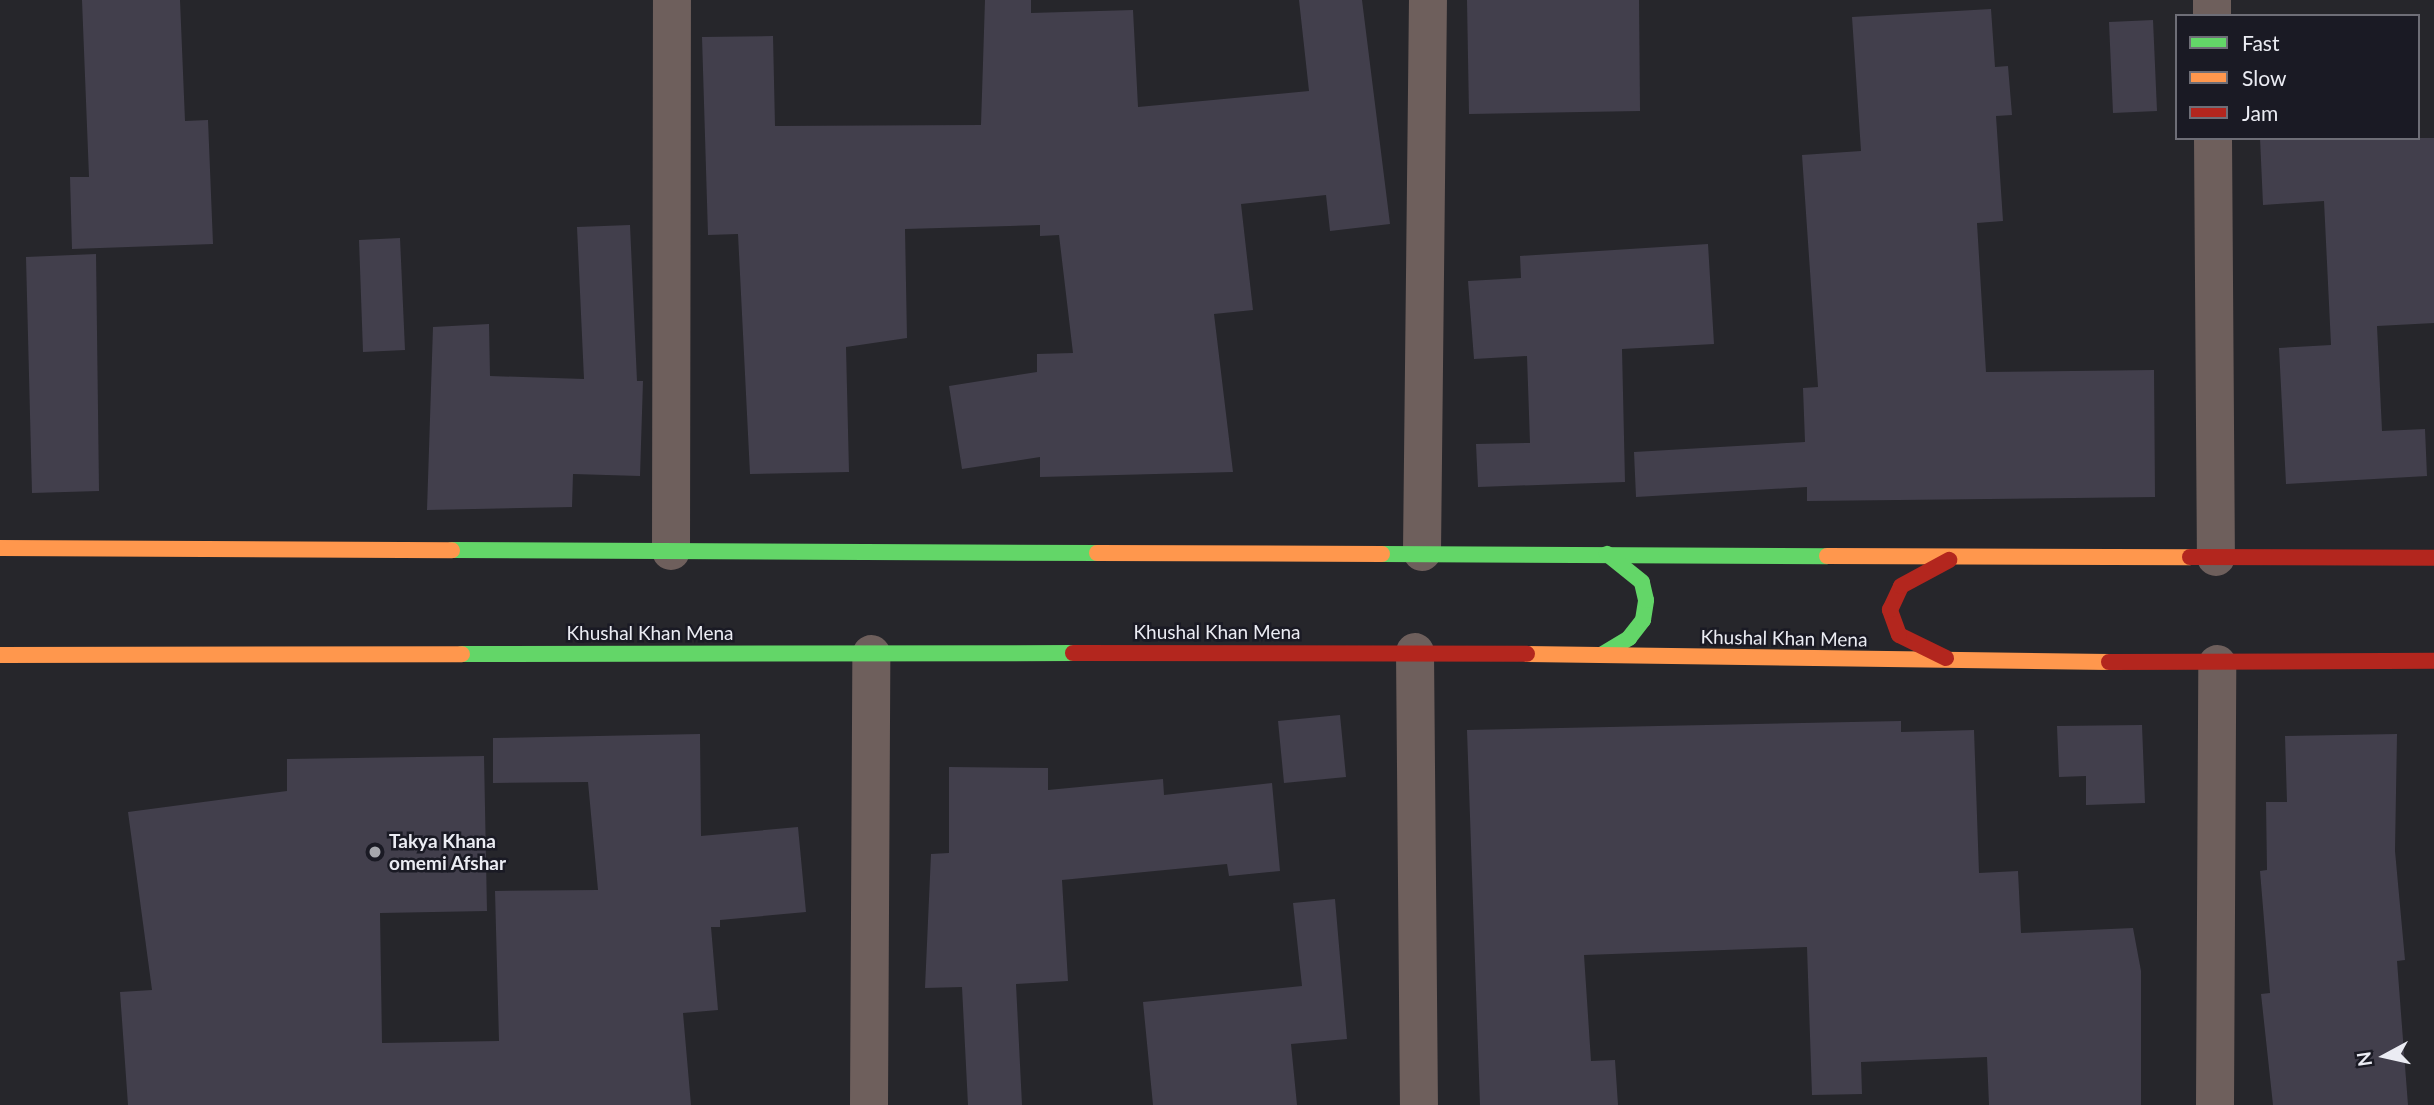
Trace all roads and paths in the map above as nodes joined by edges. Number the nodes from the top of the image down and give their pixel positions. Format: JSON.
{"nodes":[{"id":1,"x":672,"y":0,"type":"edge"},
{"id":2,"x":1428,"y":0,"type":"edge"},
{"id":3,"x":2213,"y":140,"type":"edge"},
{"id":4,"x":0,"y":548,"type":"edge"},
{"id":5,"x":671,"y":551,"type":"junction"},
{"id":6,"x":1422,"y":552,"type":"junction"},
{"id":7,"x":1607,"y":554,"type":"junction"},
{"id":8,"x":2216,"y":557,"type":"junction"},
{"id":9,"x":2434,"y":558,"type":"edge"},
{"id":10,"x":1951,"y":559,"type":"junction"},
{"id":11,"x":1415,"y":652,"type":"junction"},
{"id":12,"x":871,"y":654,"type":"junction"},
{"id":13,"x":0,"y":655,"type":"edge"},
{"id":14,"x":1601,"y":655,"type":"junction"},
{"id":15,"x":2434,"y":661,"type":"edge"},
{"id":16,"x":1961,"y":663,"type":"junction"},
{"id":17,"x":2217,"y":664,"type":"junction"},
{"id":18,"x":869,"y":1105,"type":"edge"},
{"id":19,"x":1419,"y":1105,"type":"edge"},
{"id":20,"x":2215,"y":1105,"type":"edge"}],
"edges":[{"from":1,"to":5,"type":"street"},
{"from":2,"to":6,"type":"street"},
{"from":3,"to":8,"type":"street"},
{"from":4,"to":5,"type":"street"},
{"from":5,"to":6,"type":"street"},
{"from":6,"to":7,"type":"street"},
{"from":7,"to":10,"type":"street"},
{"from":7,"to":14,"type":"street"},
{"from":8,"to":9,"type":"street"},
{"from":8,"to":10,"type":"street"},
{"from":10,"to":16,"type":"street"},
{"from":11,"to":12,"type":"street","name":"Khushal Khan Mena"},
{"from":11,"to":14,"type":"street","name":"Khushal Khan Mena"},
{"from":11,"to":19,"type":"street"},
{"from":12,"to":13,"type":"street","name":"Khushal Khan Mena"},
{"from":12,"to":18,"type":"street"},
{"from":14,"to":16,"type":"street","name":"Khushal Khan Mena"},
{"from":15,"to":17,"type":"street","name":"Khushal Khan Mena"},
{"from":16,"to":17,"type":"street","name":"Khushal Khan Mena"},
{"from":17,"to":20,"type":"street"}]}
